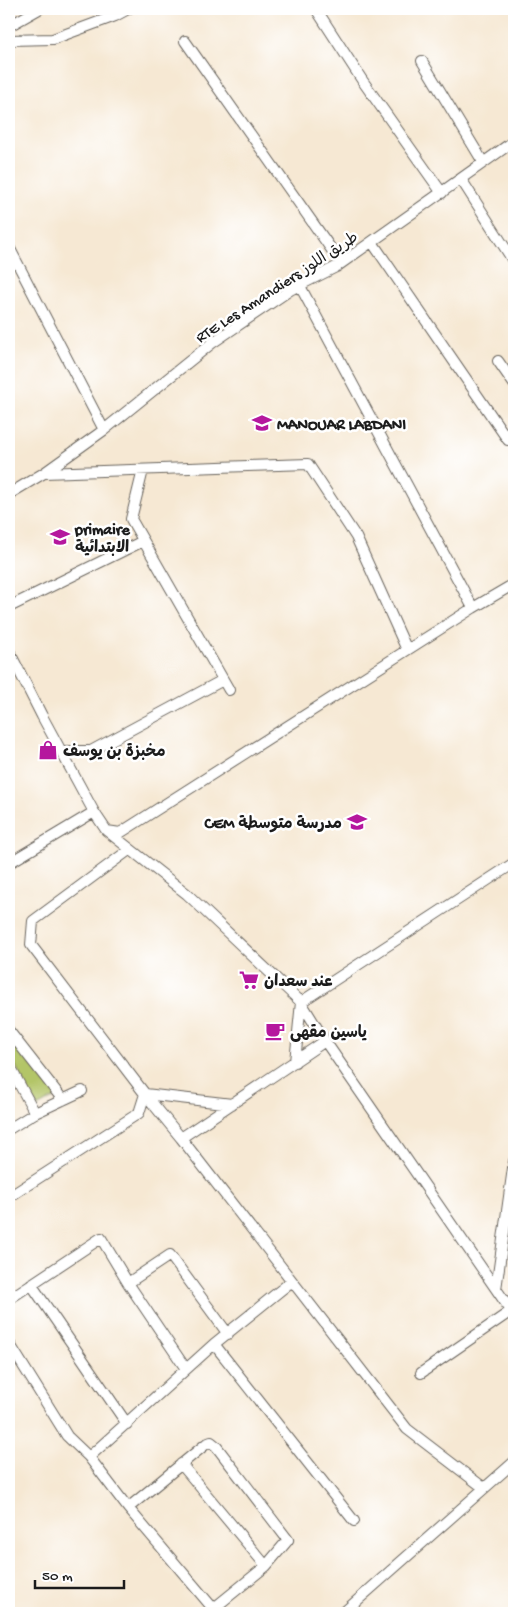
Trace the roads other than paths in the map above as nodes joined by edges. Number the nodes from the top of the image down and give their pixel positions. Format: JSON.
{"nodes":[{"id":1,"x":38,"y":9,"type":"edge"},
{"id":2,"x":128,"y":9,"type":"edge"},
{"id":3,"x":316,"y":9,"type":"edge"},
{"id":4,"x":9,"y":26,"type":"edge"},
{"id":5,"x":9,"y":40,"type":"edge"},
{"id":6,"x":185,"y":41,"type":"dead end"},
{"id":7,"x":422,"y":61,"type":"dead end"},
{"id":8,"x":514,"y":141,"type":"edge"},
{"id":9,"x":483,"y":162,"type":"junction"},
{"id":10,"x":461,"y":179,"type":"junction"},
{"id":11,"x":442,"y":193,"type":"junction"},
{"id":12,"x":372,"y":242,"type":"junction"},
{"id":13,"x":9,"y":247,"type":"edge"},
{"id":14,"x":514,"y":262,"type":"edge"},
{"id":15,"x":341,"y":263,"type":"junction"},
{"id":16,"x":300,"y":286,"type":"junction"},
{"id":17,"x":498,"y":361,"type":"dead end"},
{"id":18,"x":514,"y":384,"type":"edge"},
{"id":19,"x":104,"y":430,"type":"junction"},
{"id":20,"x":508,"y":440,"type":"dead end"},
{"id":21,"x":143,"y":470,"type":"junction"},
{"id":22,"x":44,"y":473,"type":"junction"},
{"id":23,"x":9,"y":494,"type":"edge"},
{"id":24,"x":143,"y":541,"type":"junction"},
{"id":25,"x":514,"y":584,"type":"edge"},
{"id":26,"x":9,"y":607,"type":"edge"},
{"id":27,"x":472,"y":608,"type":"junction"},
{"id":28,"x":407,"y":650,"type":"junction"},
{"id":29,"x":9,"y":651,"type":"edge"},
{"id":30,"x":223,"y":680,"type":"junction"},
{"id":31,"x":229,"y":690,"type":"dead end"},
{"id":32,"x":60,"y":751,"type":"junction"},
{"id":33,"x":94,"y":812,"type":"junction"},
{"id":34,"x":106,"y":830,"type":"junction"},
{"id":35,"x":129,"y":850,"type":"junction"},
{"id":36,"x":9,"y":863,"type":"edge"},
{"id":37,"x":514,"y":863,"type":"edge"},
{"id":38,"x":301,"y":1002,"type":"junction"},
{"id":39,"x":9,"y":1031,"type":"edge"},
{"id":40,"x":325,"y":1041,"type":"junction"},
{"id":41,"x":295,"y":1062,"type":"junction"},
{"id":42,"x":9,"y":1065,"type":"edge"},
{"id":43,"x":82,"y":1090,"type":"dead end"},
{"id":44,"x":145,"y":1094,"type":"junction"},
{"id":45,"x":63,"y":1100,"type":"junction"},
{"id":46,"x":232,"y":1104,"type":"junction"},
{"id":47,"x":35,"y":1114,"type":"junction"},
{"id":48,"x":9,"y":1128,"type":"edge"},
{"id":49,"x":181,"y":1138,"type":"junction"},
{"id":50,"x":514,"y":1160,"type":"edge"},
{"id":51,"x":9,"y":1196,"type":"edge"},
{"id":52,"x":292,"y":1281,"type":"junction"},
{"id":53,"x":128,"y":1283,"type":"junction"},
{"id":54,"x":31,"y":1284,"type":"junction"},
{"id":55,"x":496,"y":1288,"type":"junction"},
{"id":56,"x":9,"y":1299,"type":"edge"},
{"id":57,"x":513,"y":1313,"type":"edge"},
{"id":58,"x":228,"y":1334,"type":"junction"},
{"id":59,"x":9,"y":1343,"type":"edge"},
{"id":60,"x":214,"y":1344,"type":"junction"},
{"id":61,"x":186,"y":1369,"type":"junction"},
{"id":62,"x":421,"y":1373,"type":"dead end"},
{"id":63,"x":127,"y":1424,"type":"junction"},
{"id":64,"x":88,"y":1457,"type":"junction"},
{"id":65,"x":514,"y":1462,"type":"edge"},
{"id":66,"x":181,"y":1464,"type":"junction"},
{"id":67,"x":484,"y":1488,"type":"junction"},
{"id":68,"x":128,"y":1508,"type":"junction"},
{"id":69,"x":354,"y":1521,"type":"dead end"},
{"id":70,"x":266,"y":1566,"type":"junction"},
{"id":71,"x":215,"y":1611,"type":"edge"},
{"id":72,"x":343,"y":1613,"type":"edge"}],
"edges":[{"from":1,"to":4,"type":"street"},
{"from":2,"to":5,"type":"street"},
{"from":3,"to":11,"type":"street"},
{"from":6,"to":15,"type":"street"},
{"from":7,"to":9,"type":"street"},
{"from":8,"to":9,"type":"street","name":"RTE Les Amandiers طريق اللوز"},
{"from":9,"to":10,"type":"street","name":"RTE Les Amandiers طريق اللوز"},
{"from":10,"to":11,"type":"street","name":"RTE Les Amandiers طريق اللوز"},
{"from":10,"to":14,"type":"street"},
{"from":11,"to":12,"type":"street","name":"RTE Les Amandiers طريق اللوز"},
{"from":12,"to":15,"type":"street","name":"RTE Les Amandiers طريق اللوز"},
{"from":12,"to":20,"type":"street"},
{"from":13,"to":19,"type":"street"},
{"from":15,"to":16,"type":"street","name":"RTE Les Amandiers طريق اللوز"},
{"from":16,"to":19,"type":"street","name":"RTE Les Amandiers طريق اللوز"},
{"from":16,"to":27,"type":"street"},
{"from":17,"to":18,"type":"street"},
{"from":19,"to":22,"type":"street","name":"RTE Les Amandiers طريق اللوز"},
{"from":21,"to":22,"type":"street"},
{"from":21,"to":24,"type":"street"},
{"from":21,"to":28,"type":"street"},
{"from":22,"to":23,"type":"street","name":"RTE Les Amandiers طريق اللوز"},
{"from":24,"to":26,"type":"street"},
{"from":24,"to":30,"type":"street"},
{"from":25,"to":27,"type":"street"},
{"from":27,"to":28,"type":"street"},
{"from":28,"to":34,"type":"street"},
{"from":29,"to":32,"type":"street"},
{"from":30,"to":31,"type":"street"},
{"from":30,"to":32,"type":"street"},
{"from":32,"to":33,"type":"street"},
{"from":33,"to":34,"type":"street"},
{"from":33,"to":36,"type":"street"},
{"from":34,"to":35,"type":"street"},
{"from":35,"to":38,"type":"street"},
{"from":35,"to":44,"type":"street"},
{"from":37,"to":38,"type":"street"},
{"from":38,"to":40,"type":"street"},
{"from":38,"to":41,"type":"street"},
{"from":39,"to":45,"type":"street"},
{"from":40,"to":41,"type":"street"},
{"from":40,"to":55,"type":"street"},
{"from":41,"to":46,"type":"street"},
{"from":42,"to":47,"type":"street"},
{"from":43,"to":45,"type":"street"},
{"from":44,"to":46,"type":"street"},
{"from":44,"to":49,"type":"street"},
{"from":44,"to":51,"type":"street"},
{"from":45,"to":47,"type":"street"},
{"from":46,"to":49,"type":"street"},
{"from":47,"to":48,"type":"street"},
{"from":49,"to":52,"type":"street"},
{"from":50,"to":55,"type":"street"},
{"from":52,"to":58,"type":"street"},
{"from":52,"to":67,"type":"street"},
{"from":53,"to":54,"type":"street"},
{"from":53,"to":58,"type":"street"},
{"from":53,"to":61,"type":"street"},
{"from":54,"to":56,"type":"street"},
{"from":54,"to":63,"type":"street"},
{"from":55,"to":57,"type":"street"},
{"from":57,"to":62,"type":"street"},
{"from":58,"to":60,"type":"street"},
{"from":59,"to":64,"type":"street"},
{"from":60,"to":61,"type":"street"},
{"from":60,"to":69,"type":"street"},
{"from":61,"to":63,"type":"street"},
{"from":63,"to":64,"type":"street"},
{"from":64,"to":68,"type":"street"},
{"from":65,"to":67,"type":"street"},
{"from":66,"to":68,"type":"street"},
{"from":66,"to":70,"type":"street"},
{"from":66,"to":70,"type":"street"},
{"from":67,"to":72,"type":"street"},
{"from":68,"to":71,"type":"street"},
{"from":70,"to":71,"type":"street"}]}
